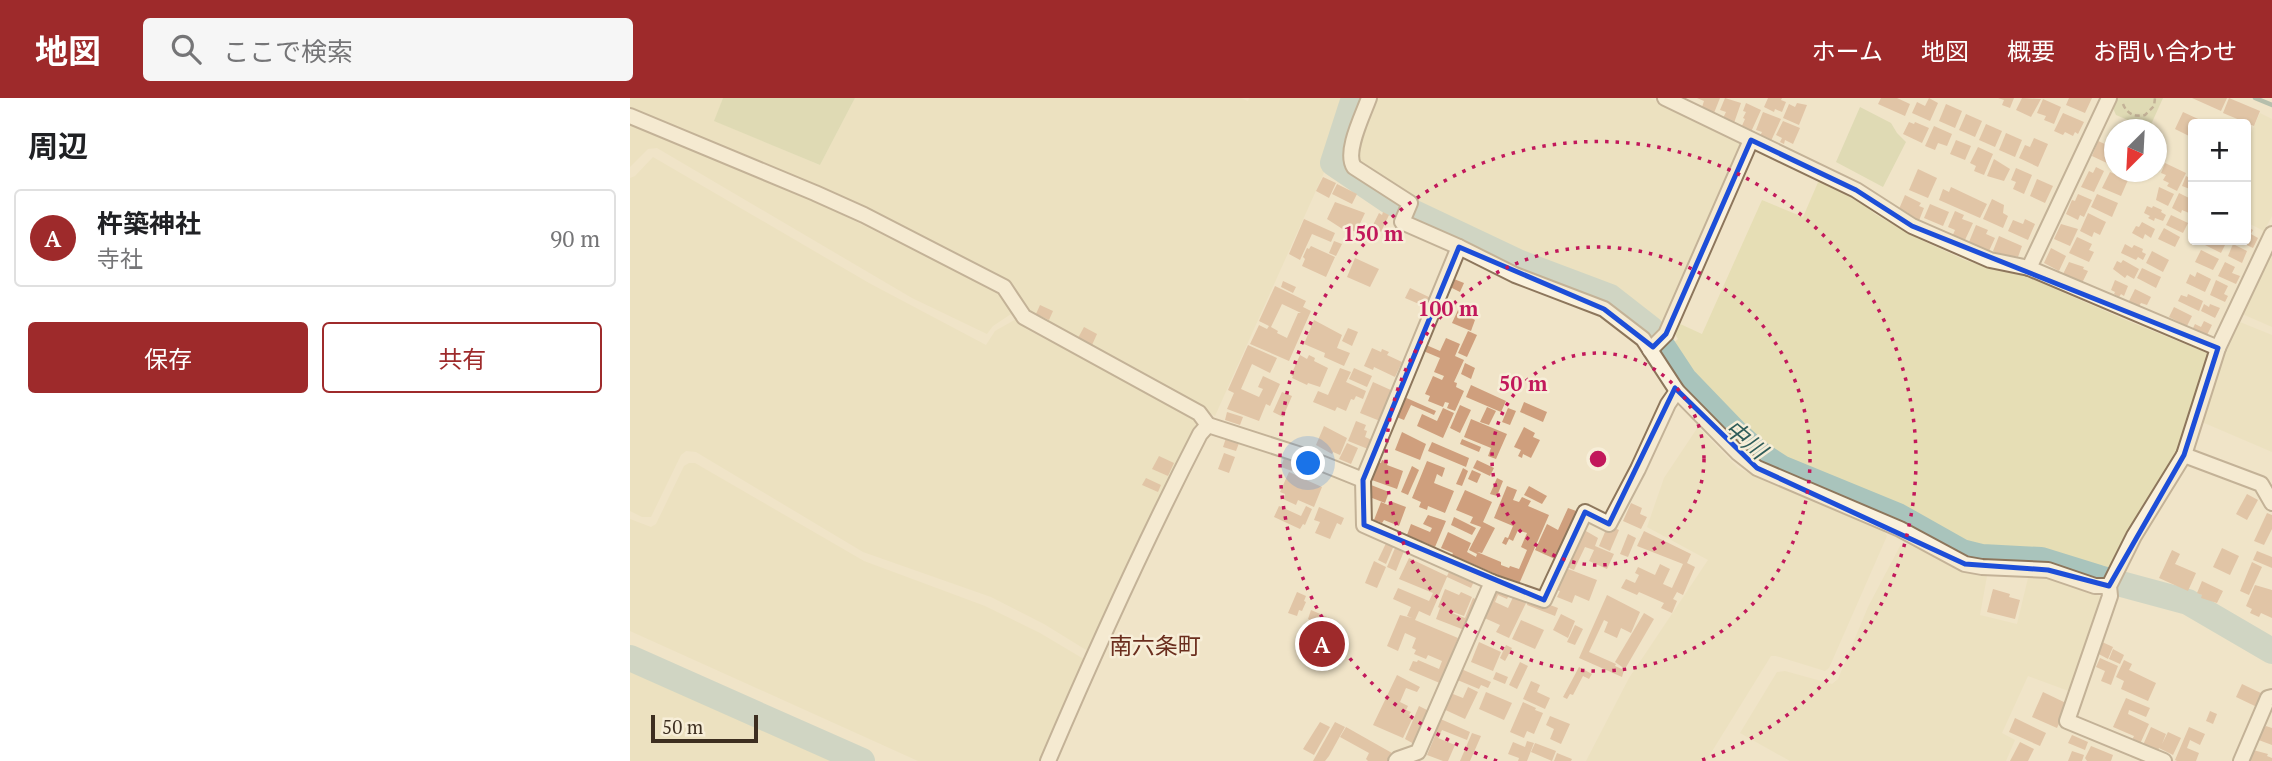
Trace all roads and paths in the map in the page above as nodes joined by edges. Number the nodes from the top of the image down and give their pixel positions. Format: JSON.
{"nodes":[{"id":1,"x":1369,"y":98,"type":"edge"},
{"id":2,"x":1665,"y":98,"type":"edge"},
{"id":3,"x":2155,"y":98,"type":"edge"},
{"id":4,"x":2115,"y":99,"type":"edge"},
{"id":5,"x":630,"y":116,"type":"edge"},
{"id":6,"x":1751,"y":140,"type":"junction"},
{"id":7,"x":2272,"y":234,"type":"edge"},
{"id":8,"x":1459,"y":247,"type":"junction"},
{"id":9,"x":2029,"y":268,"type":"junction"},
{"id":10,"x":2218,"y":348,"type":"junction"},
{"id":11,"x":1650,"y":350,"type":"junction"},
{"id":12,"x":1677,"y":391,"type":"junction"},
{"id":13,"x":1208,"y":425,"type":"junction"},
{"id":14,"x":2184,"y":455,"type":"junction"},
{"id":15,"x":1363,"y":480,"type":"junction"},
{"id":16,"x":2272,"y":503,"type":"edge"},
{"id":17,"x":1492,"y":582,"type":"junction"},
{"id":18,"x":2109,"y":586,"type":"junction"},
{"id":19,"x":2272,"y":697,"type":"edge"},
{"id":20,"x":1407,"y":759,"type":"edge"},
{"id":21,"x":1048,"y":761,"type":"edge"},
{"id":22,"x":2164,"y":761,"type":"edge"},
{"id":23,"x":2241,"y":761,"type":"edge"}],
"edges":[{"from":1,"to":8,"type":"street"},
{"from":2,"to":6,"type":"street"},
{"from":3,"to":4,"type":"path"},
{"from":4,"to":9,"type":"street"},
{"from":5,"to":13,"type":"street"},
{"from":6,"to":9,"type":"street"},
{"from":6,"to":11,"type":"street"},
{"from":7,"to":10,"type":"street"},
{"from":8,"to":11,"type":"street"},
{"from":8,"to":15,"type":"street"},
{"from":9,"to":10,"type":"street"},
{"from":10,"to":14,"type":"street"},
{"from":11,"to":12,"type":"street"},
{"from":12,"to":17,"type":"street"},
{"from":12,"to":18,"type":"street"},
{"from":13,"to":15,"type":"street"},
{"from":13,"to":21,"type":"street"},
{"from":14,"to":16,"type":"street"},
{"from":14,"to":18,"type":"street"},
{"from":15,"to":17,"type":"street"},
{"from":17,"to":20,"type":"street"},
{"from":18,"to":22,"type":"street"},
{"from":19,"to":23,"type":"street"}]}
